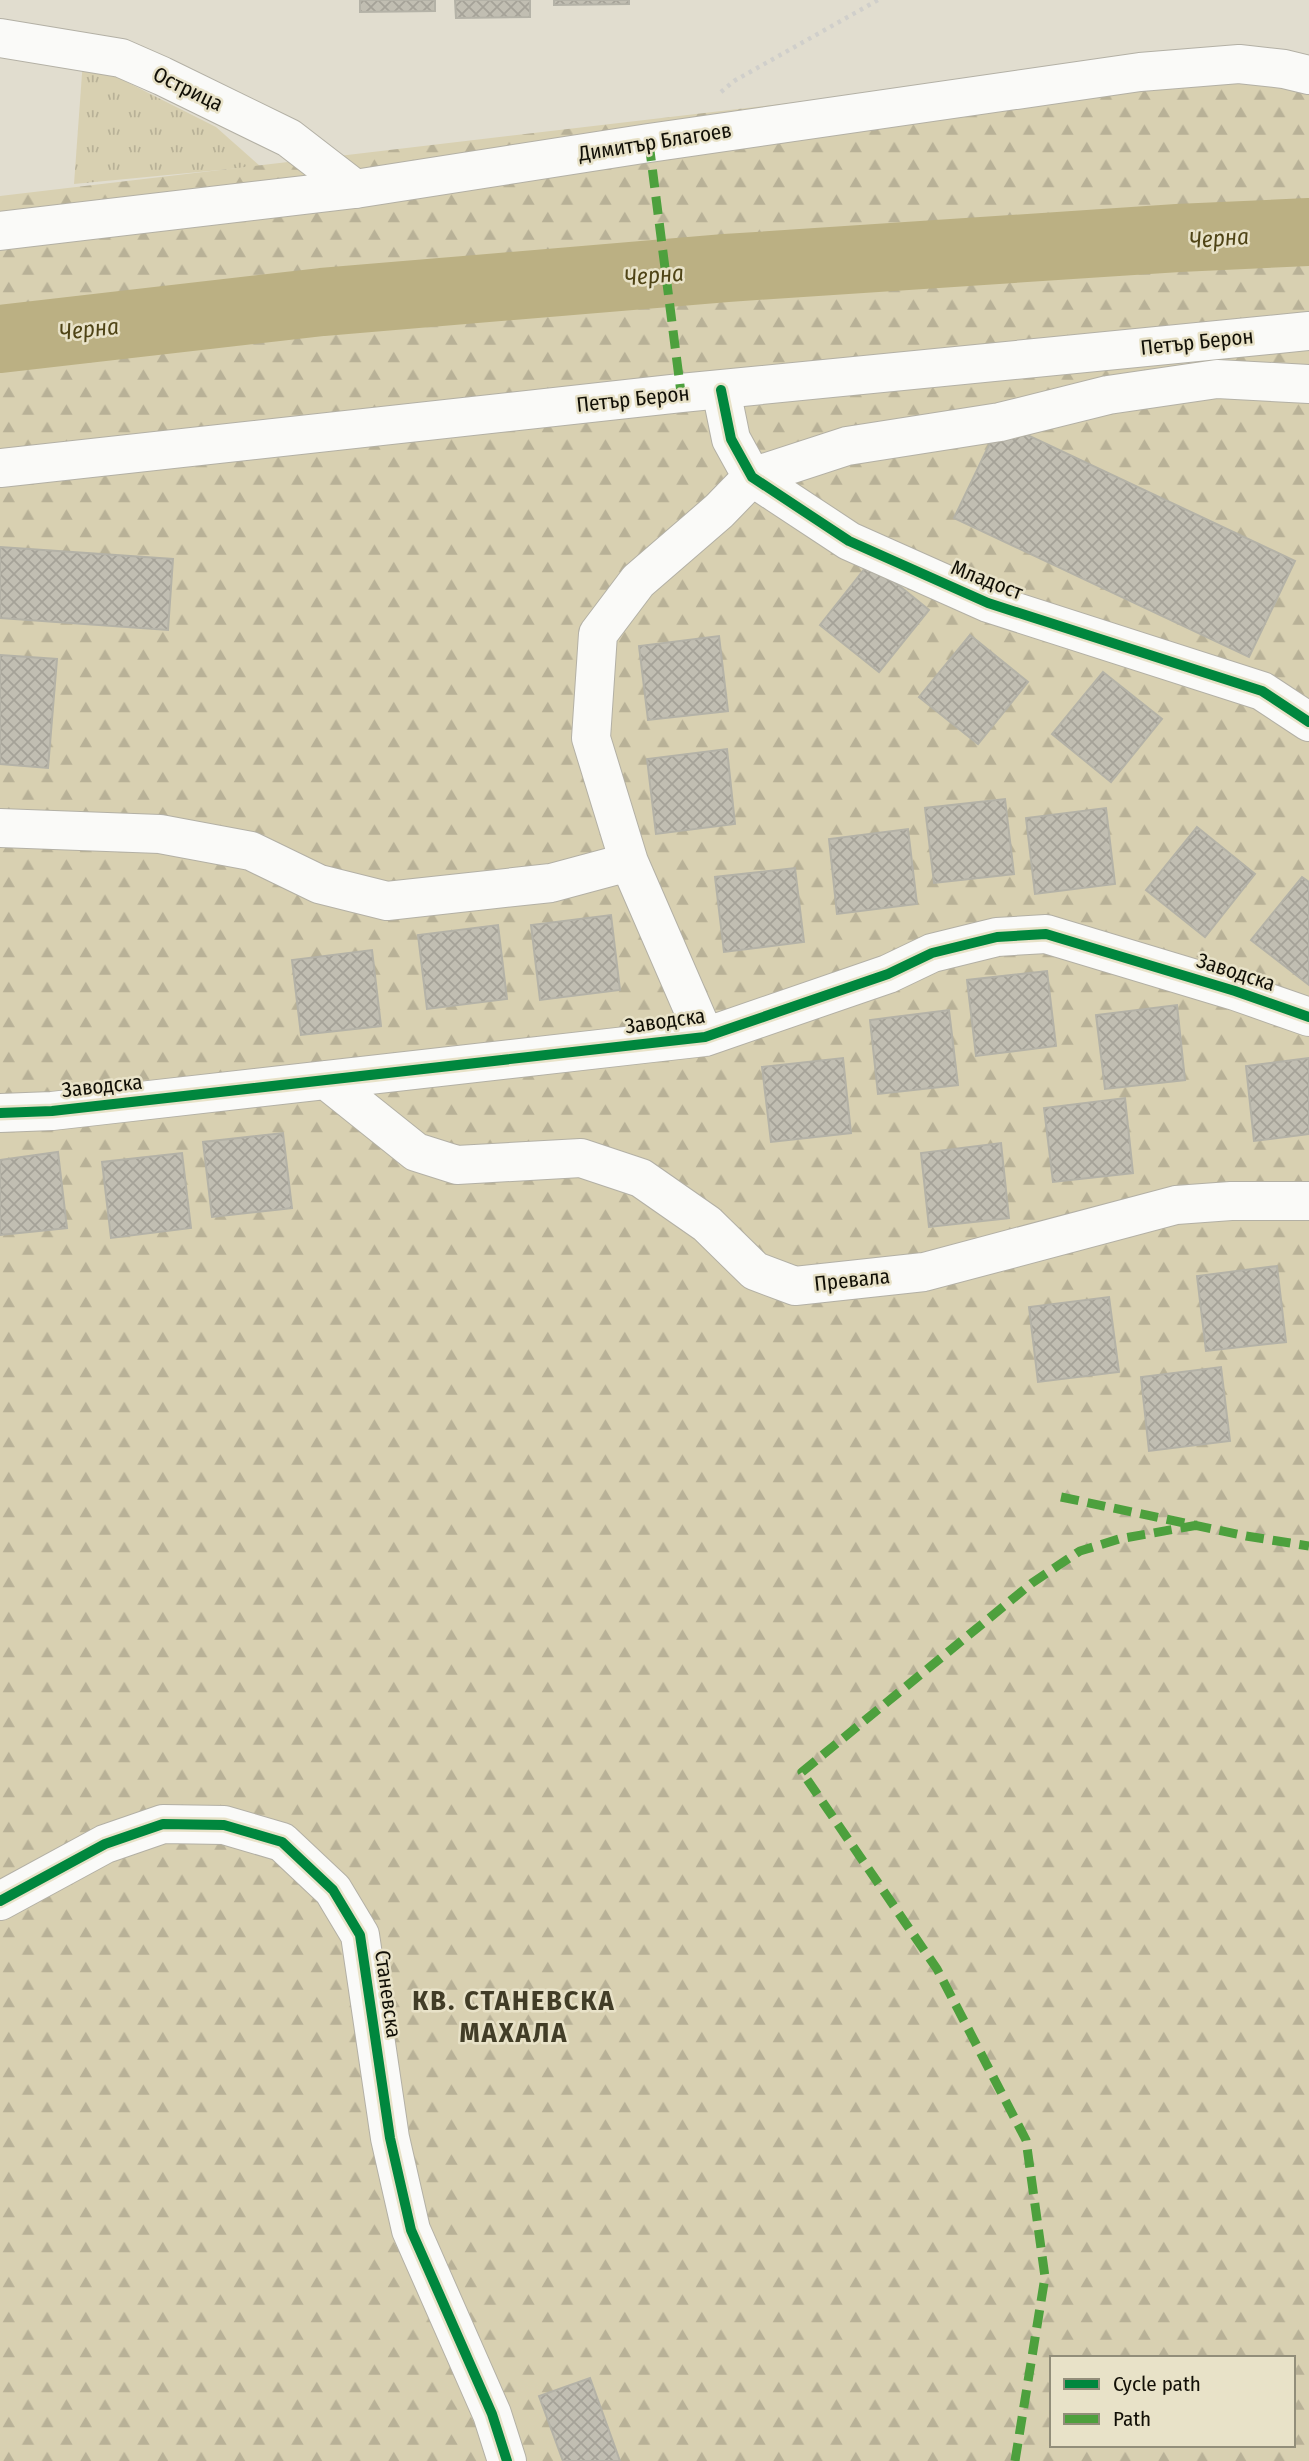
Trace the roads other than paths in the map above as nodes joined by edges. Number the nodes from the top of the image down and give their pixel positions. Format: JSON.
{"nodes":[{"id":1,"x":0,"y":37,"type":"edge"},
{"id":2,"x":1309,"y":75,"type":"edge"},
{"id":3,"x":355,"y":189,"type":"junction"},
{"id":4,"x":0,"y":231,"type":"edge"},
{"id":5,"x":1309,"y":331,"type":"edge"},
{"id":6,"x":1309,"y":384,"type":"edge"},
{"id":7,"x":721,"y":390,"type":"junction"},
{"id":8,"x":0,"y":468,"type":"edge"},
{"id":9,"x":752,"y":477,"type":"junction"},
{"id":10,"x":1309,"y":722,"type":"edge"},
{"id":11,"x":0,"y":828,"type":"edge"},
{"id":12,"x":629,"y":862,"type":"junction"},
{"id":13,"x":1309,"y":1017,"type":"edge"},
{"id":14,"x":705,"y":1037,"type":"junction"},
{"id":15,"x":326,"y":1080,"type":"junction"},
{"id":16,"x":0,"y":1113,"type":"edge"},
{"id":17,"x":1309,"y":1201,"type":"edge"},
{"id":18,"x":0,"y":1900,"type":"edge"},
{"id":19,"x":506,"y":2461,"type":"edge"}],
"edges":[{"from":1,"to":3,"type":"street","name":"Острица"},
{"from":2,"to":3,"type":"street","name":"Димитър Благоев"},
{"from":3,"to":4,"type":"street","name":"Димитър Благоев"},
{"from":5,"to":7,"type":"street","name":"Петър Берон"},
{"from":6,"to":9,"type":"street"},
{"from":7,"to":8,"type":"street","name":"Петър Берон"},
{"from":7,"to":9,"type":"street","name":"Младост"},
{"from":9,"to":10,"type":"street","name":"Младост"},
{"from":9,"to":12,"type":"street","name":"Заводска"},
{"from":11,"to":12,"type":"street"},
{"from":12,"to":14,"type":"street","name":"Заводска"},
{"from":13,"to":14,"type":"street","name":"Заводска"},
{"from":14,"to":15,"type":"street","name":"Заводска"},
{"from":15,"to":16,"type":"street","name":"Заводска"},
{"from":15,"to":17,"type":"street","name":"Превала"},
{"from":18,"to":19,"type":"street","name":"Станевска"}]}
